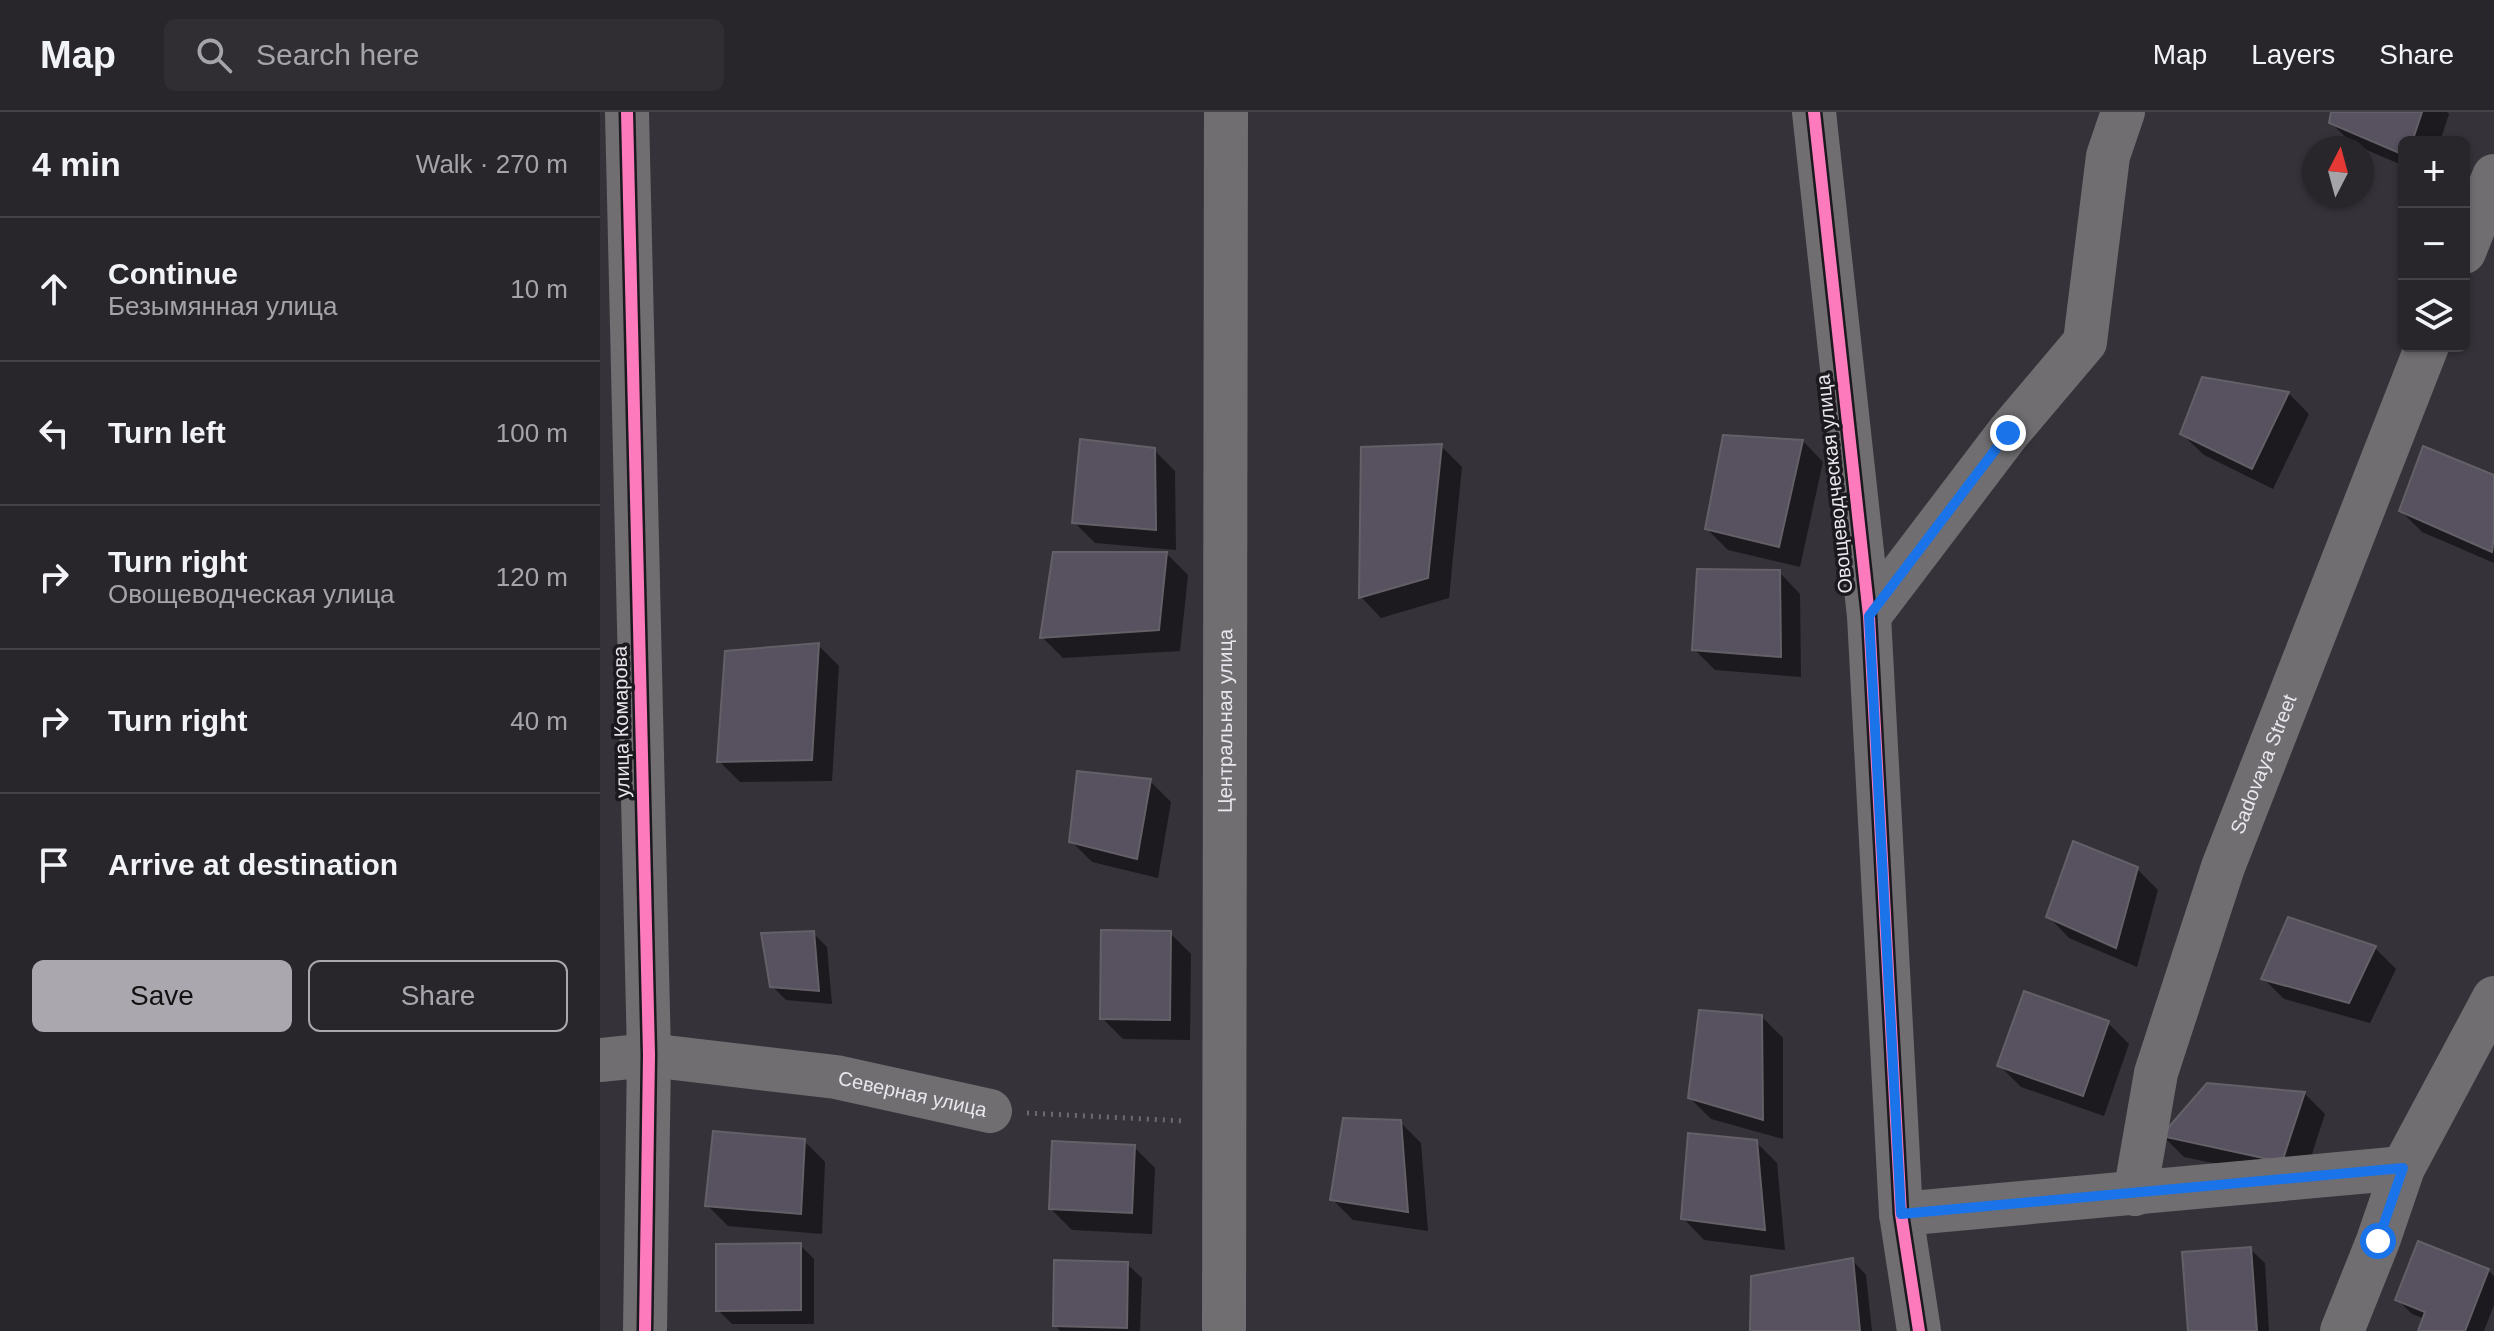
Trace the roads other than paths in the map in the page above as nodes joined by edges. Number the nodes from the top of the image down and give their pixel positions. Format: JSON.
{"nodes":[{"id":1,"x":627,"y":112,"type":"edge"},
{"id":2,"x":1226,"y":112,"type":"edge"},
{"id":3,"x":1814,"y":112,"type":"edge"},
{"id":4,"x":2123,"y":112,"type":"edge"},
{"id":5,"x":2494,"y":176,"type":"edge"},
{"id":6,"x":2470,"y":237,"type":"edge"},
{"id":7,"x":2425,"y":352,"type":"edge"},
{"id":8,"x":1869,"y":616,"type":"junction"},
{"id":9,"x":2494,"y":998,"type":"edge"},
{"id":10,"x":649,"y":1055,"type":"junction"},
{"id":11,"x":600,"y":1060,"type":"edge"},
{"id":12,"x":990,"y":1111,"type":"road end"},
{"id":13,"x":2403,"y":1168,"type":"junction"},
{"id":14,"x":2135,"y":1194,"type":"junction"},
{"id":15,"x":1901,"y":1214,"type":"junction"},
{"id":16,"x":645,"y":1331,"type":"edge"},
{"id":17,"x":1224,"y":1331,"type":"edge"},
{"id":18,"x":1919,"y":1331,"type":"edge"},
{"id":19,"x":2342,"y":1331,"type":"edge"}],
"edges":[{"from":1,"to":10,"type":"street","name":"улица Комарова"},
{"from":2,"to":17,"type":"street","name":"Центральная улица"},
{"from":3,"to":8,"type":"street","name":"Овощеводческая улица"},
{"from":4,"to":8,"type":"street"},
{"from":5,"to":6,"type":"street"},
{"from":7,"to":14,"type":"street","name":"Sadovaya Street"},
{"from":8,"to":15,"type":"street","name":"Овощеводческая улица"},
{"from":9,"to":13,"type":"street"},
{"from":10,"to":11,"type":"street","name":"Северная улица"},
{"from":10,"to":12,"type":"street","name":"Северная улица"},
{"from":10,"to":16,"type":"street","name":"улица Комарова"},
{"from":13,"to":14,"type":"street"},
{"from":13,"to":19,"type":"street"},
{"from":14,"to":15,"type":"street"},
{"from":15,"to":18,"type":"street","name":"Овощеводческая улица"}]}
